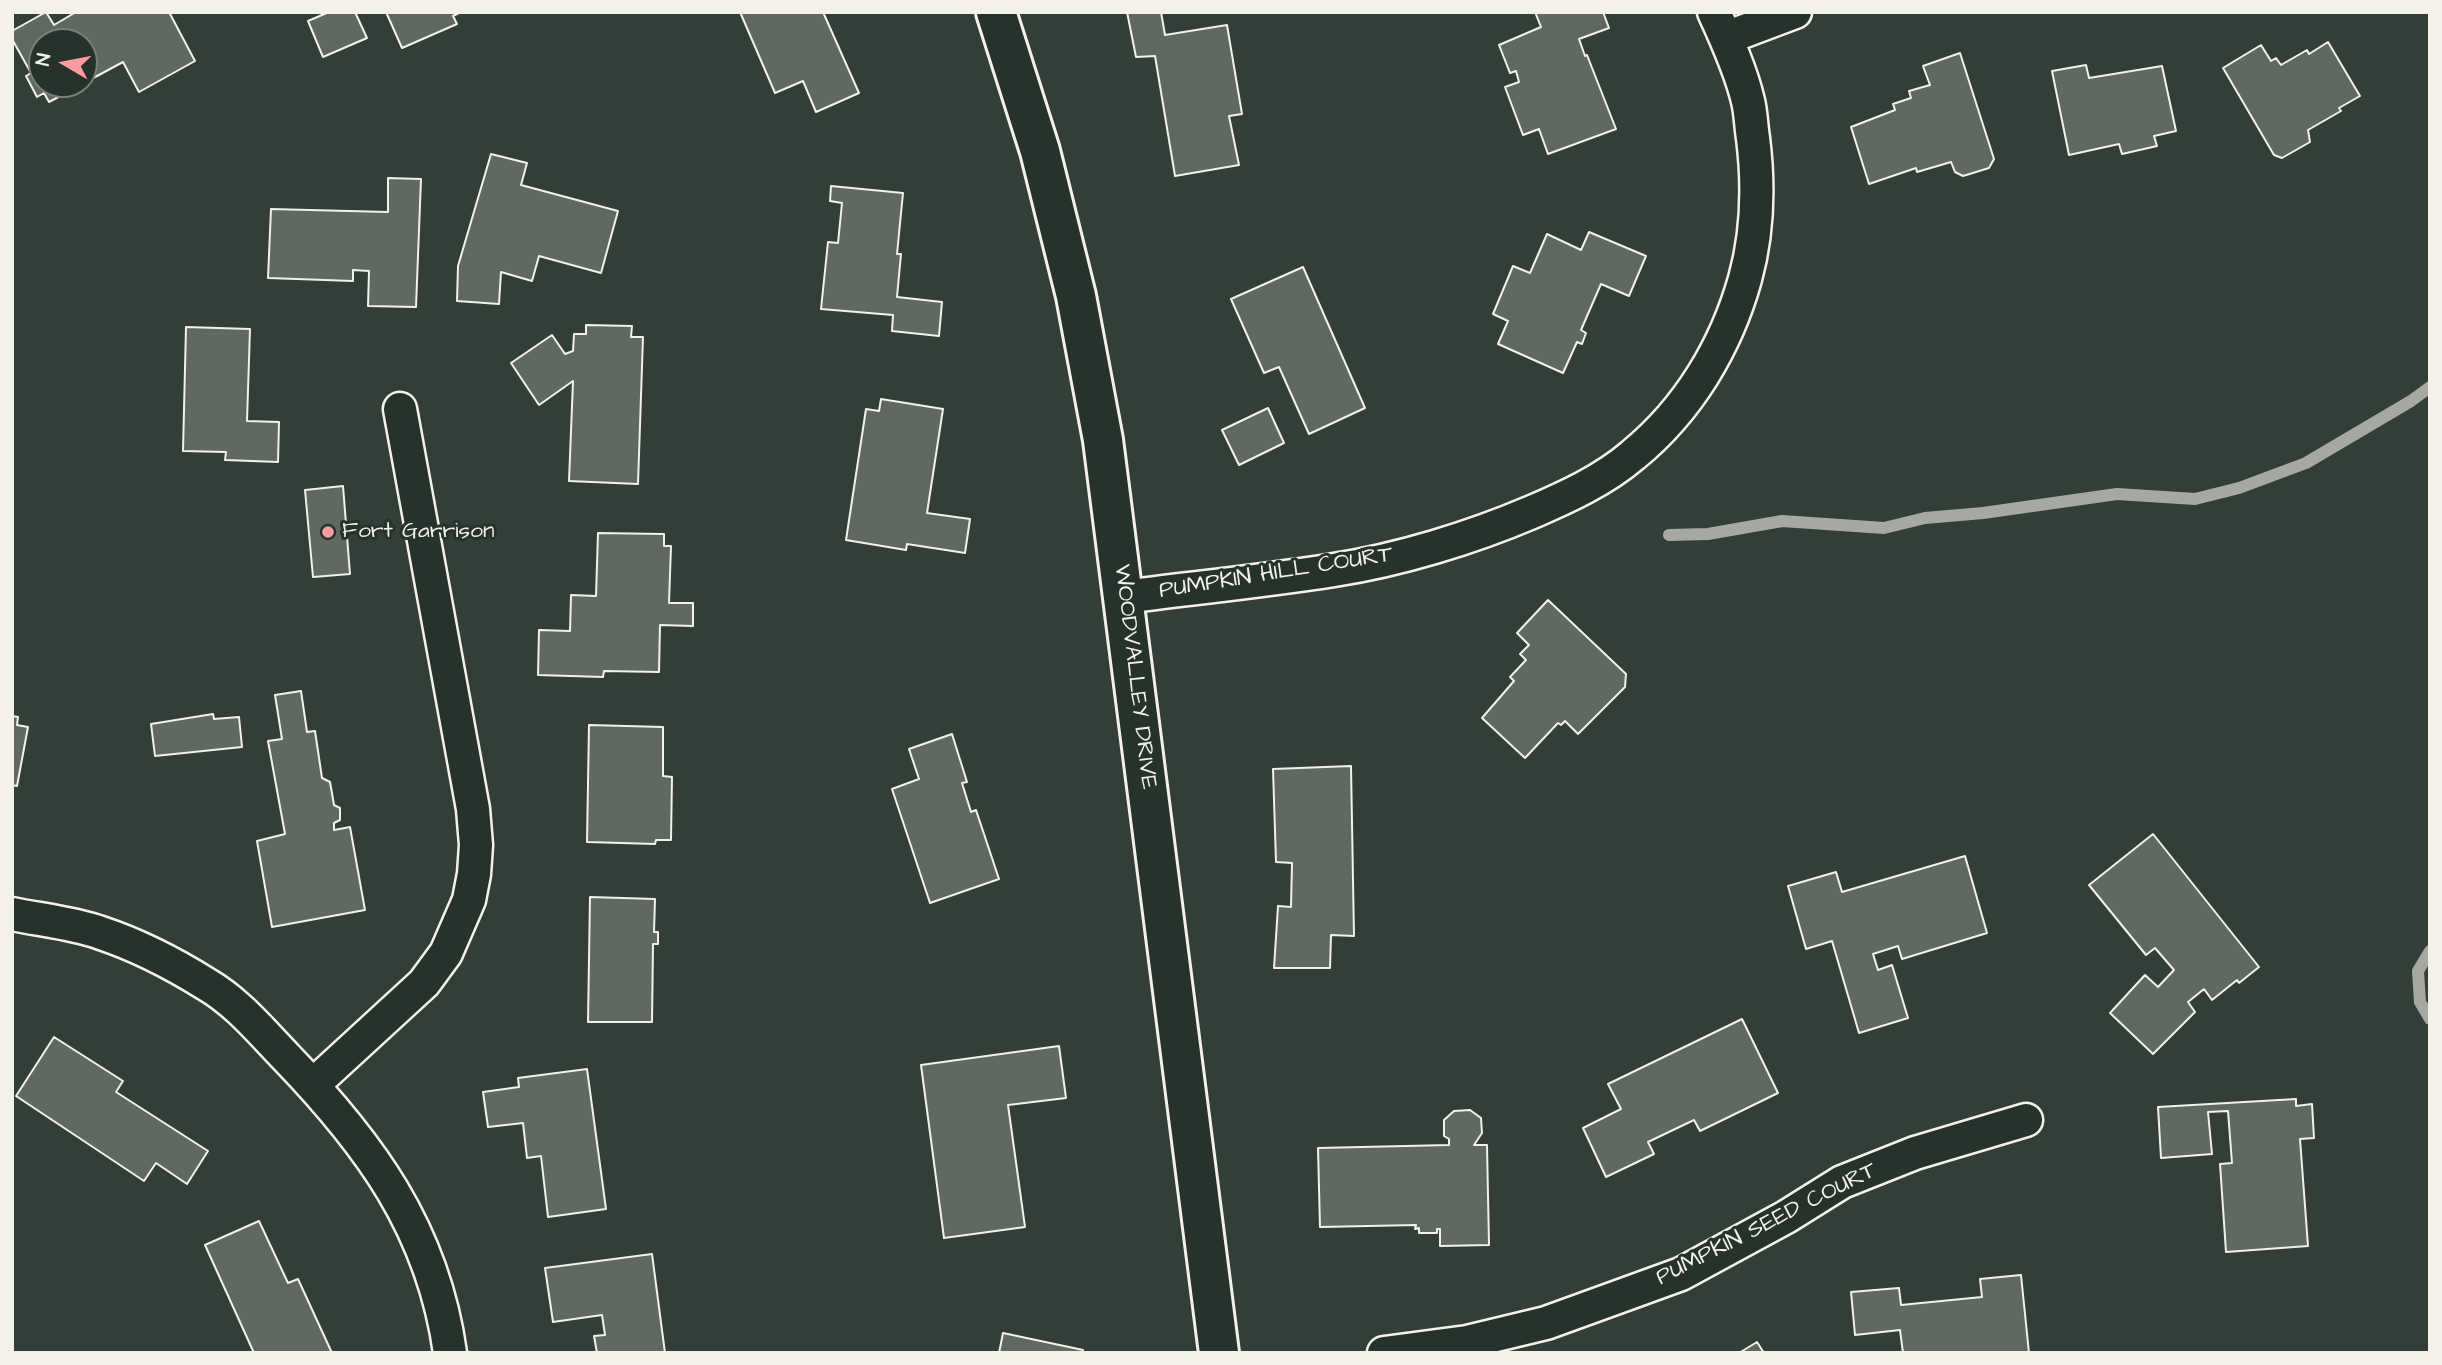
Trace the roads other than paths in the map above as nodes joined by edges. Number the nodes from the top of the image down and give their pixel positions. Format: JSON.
{"nodes":[{"id":1,"x":996,"y":12,"type":"edge"},
{"id":2,"x":1795,"y":12,"type":"edge"},
{"id":3,"x":1720,"y":25,"type":"edge"},
{"id":4,"x":400,"y":409,"type":"dead end"},
{"id":5,"x":1124,"y":597,"type":"junction"},
{"id":6,"x":12,"y":914,"type":"edge"},
{"id":7,"x":313,"y":1085,"type":"junction"},
{"id":8,"x":2026,"y":1120,"type":"dead end"},
{"id":9,"x":450,"y":1353,"type":"edge"},
{"id":10,"x":1219,"y":1353,"type":"edge"},
{"id":11,"x":1384,"y":1353,"type":"edge"}],
"edges":[{"from":1,"to":5,"type":"street","name":"WOODVALLEY DRIVE"},
{"from":2,"to":3,"type":"street"},
{"from":3,"to":5,"type":"street","name":"PUMPKIN HILL COURT"},
{"from":4,"to":7,"type":"street"},
{"from":5,"to":10,"type":"street","name":"WOODVALLEY DRIVE"},
{"from":6,"to":7,"type":"street"},
{"from":7,"to":9,"type":"street"},
{"from":8,"to":11,"type":"street","name":"PUMPKIN SEED COURT"}]}
